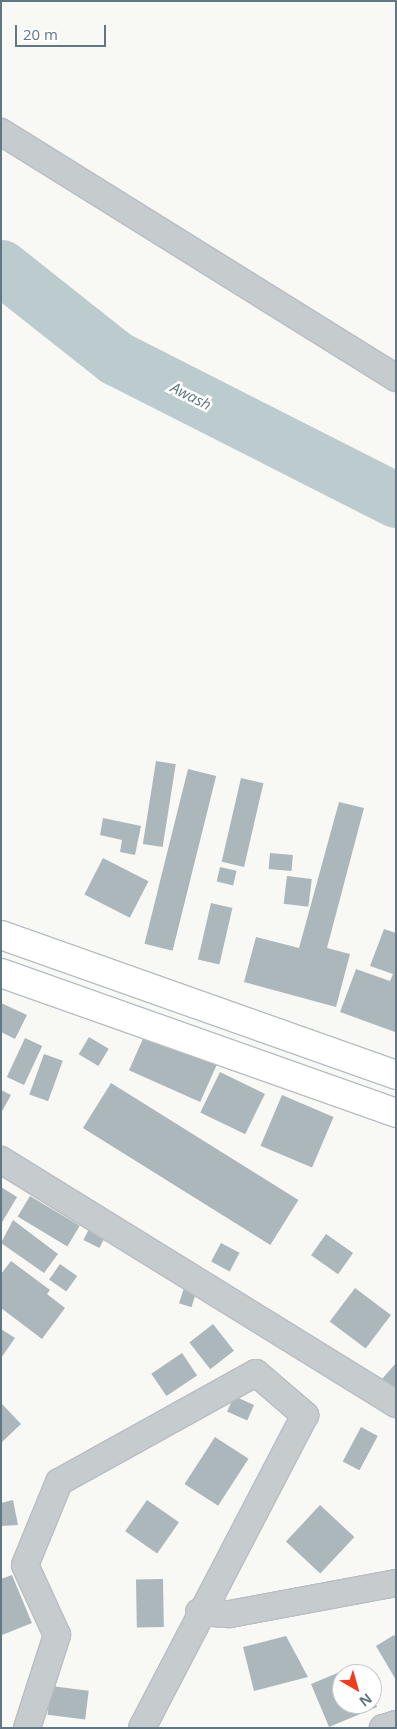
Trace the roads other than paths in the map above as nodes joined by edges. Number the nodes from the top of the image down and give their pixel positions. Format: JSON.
{"nodes":[{"id":1,"x":1,"y":132,"type":"edge"},
{"id":2,"x":396,"y":378,"type":"edge"},
{"id":3,"x":1,"y":935,"type":"edge"},
{"id":4,"x":1,"y":973,"type":"edge"},
{"id":5,"x":396,"y":1076,"type":"edge"},
{"id":6,"x":396,"y":1113,"type":"edge"},
{"id":7,"x":1,"y":1160,"type":"edge"},
{"id":8,"x":396,"y":1404,"type":"edge"},
{"id":9,"x":396,"y":1583,"type":"edge"},
{"id":10,"x":200,"y":1612,"type":"junction"},
{"id":11,"x":396,"y":1724,"type":"edge"},
{"id":12,"x":146,"y":1727,"type":"edge"},
{"id":13,"x":27,"y":1728,"type":"edge"},
{"id":14,"x":383,"y":1728,"type":"edge"}],
"edges":[{"from":1,"to":2,"type":"street"},
{"from":3,"to":5,"type":"main road"},
{"from":4,"to":6,"type":"main road"},
{"from":7,"to":8,"type":"street"},
{"from":9,"to":10,"type":"street"},
{"from":10,"to":12,"type":"street"},
{"from":10,"to":13,"type":"street"},
{"from":11,"to":14,"type":"street"}]}
